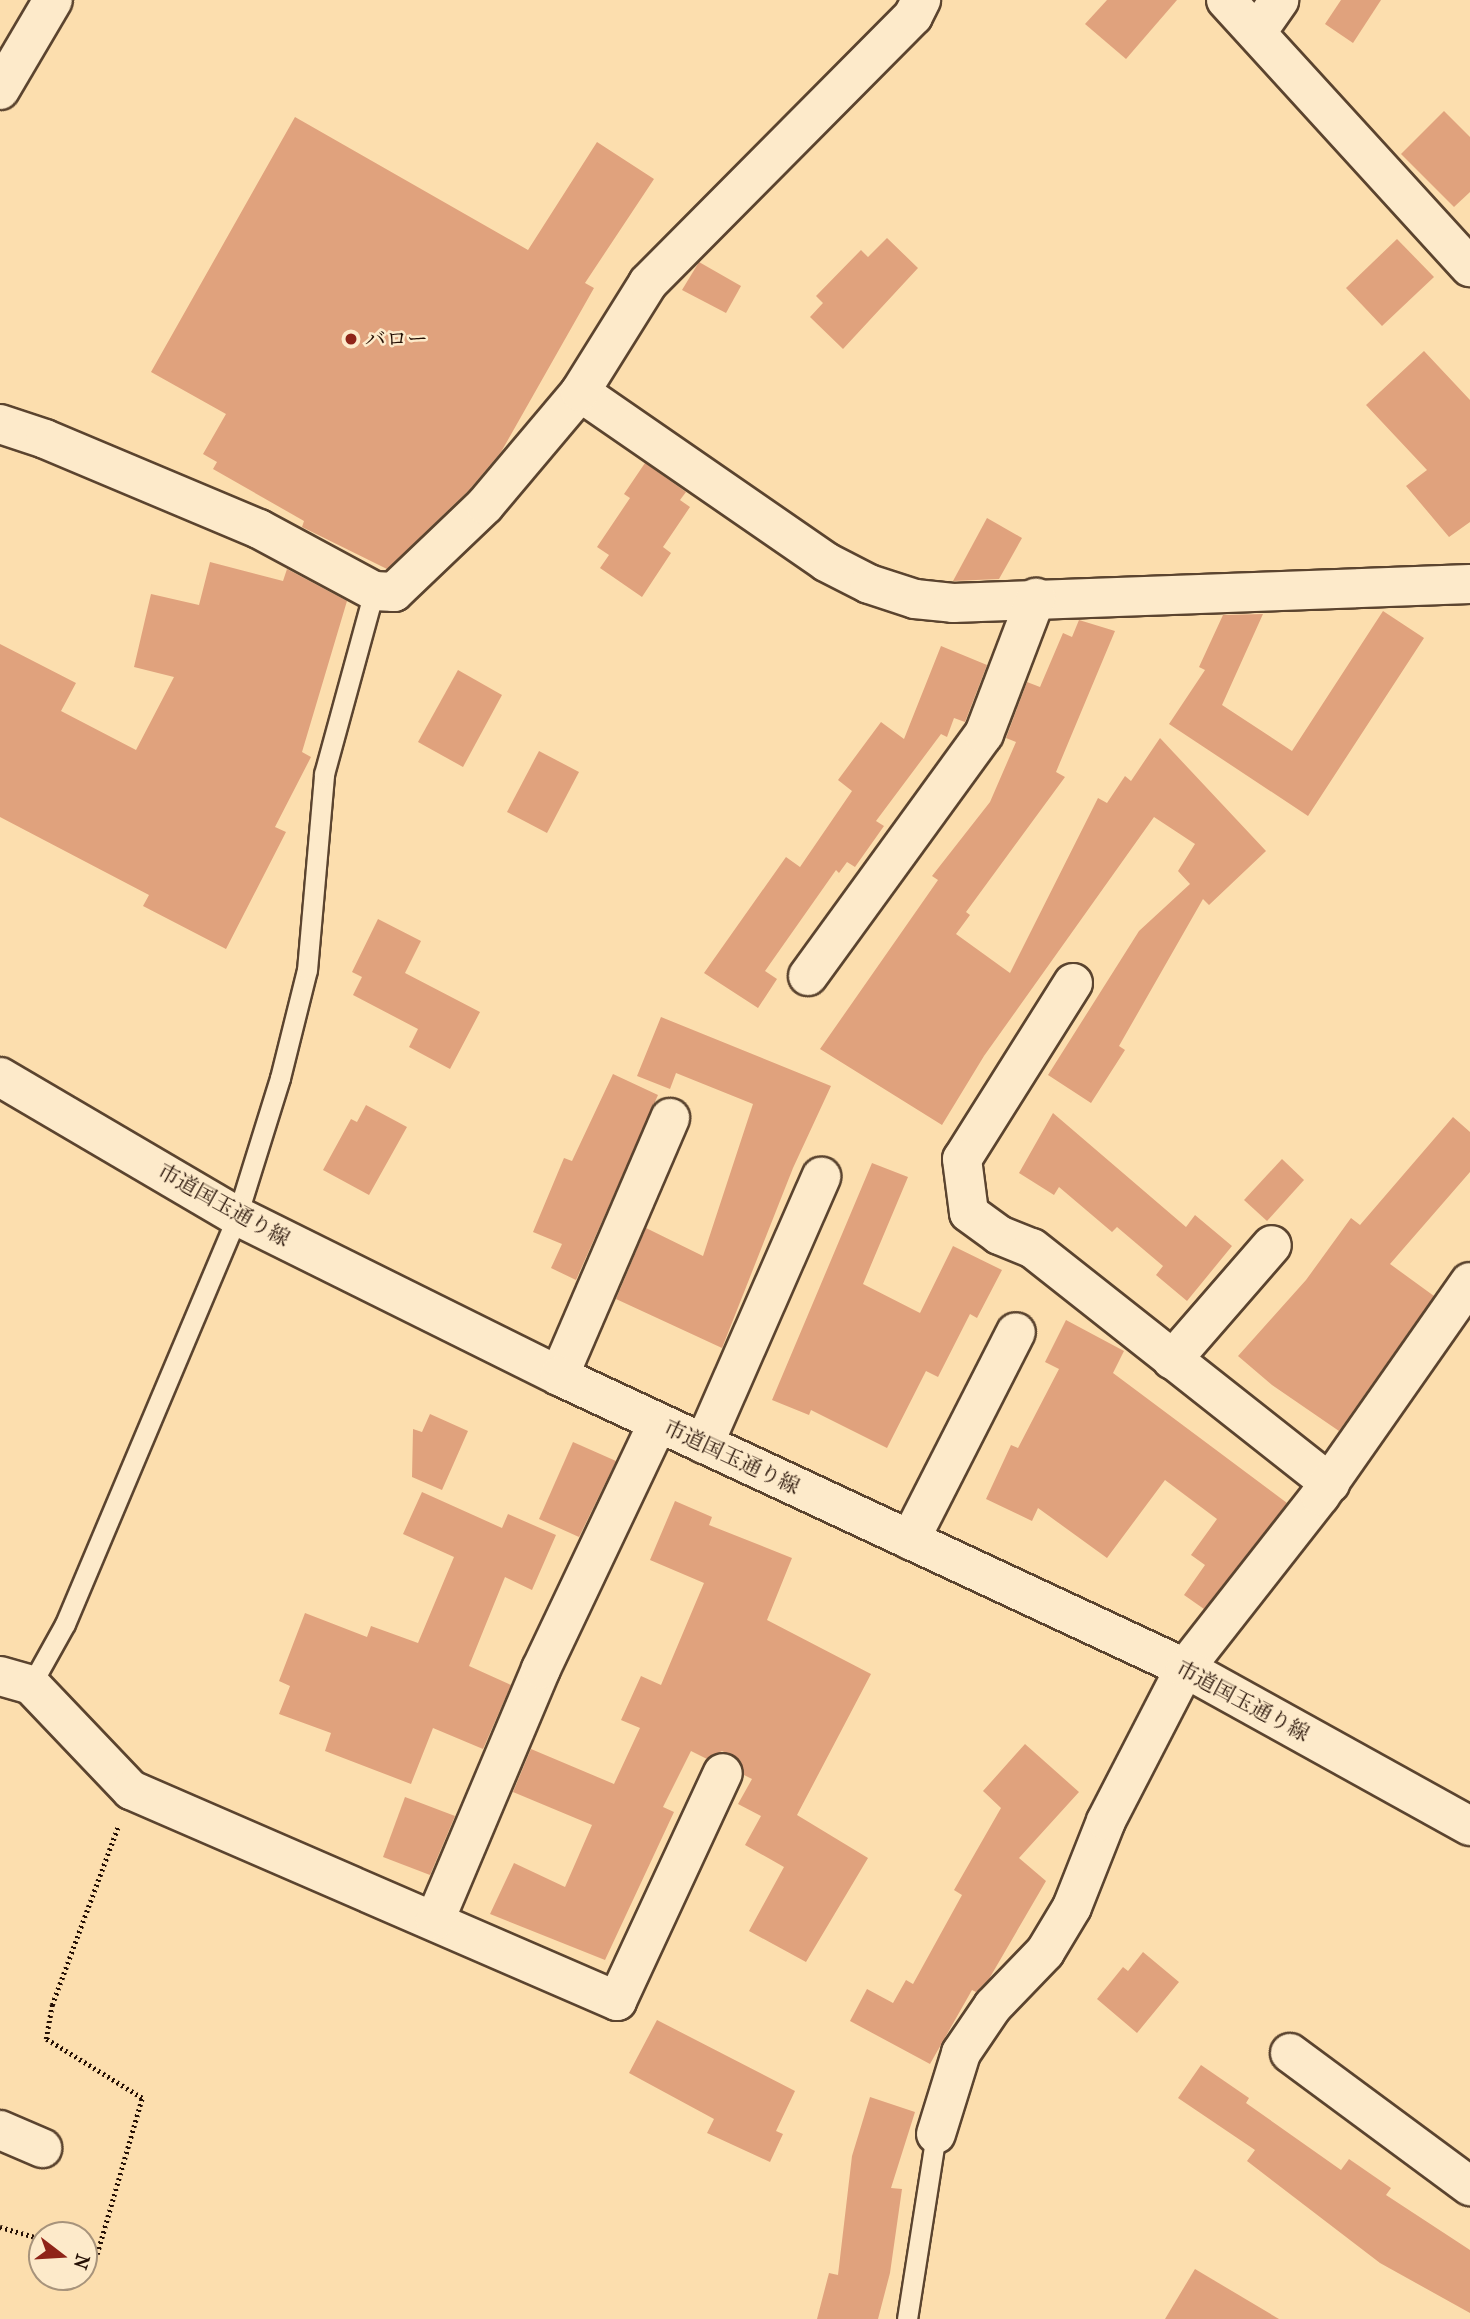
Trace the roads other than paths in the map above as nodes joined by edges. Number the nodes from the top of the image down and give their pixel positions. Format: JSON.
{"nodes":[{"id":1,"x":53,"y":0,"type":"edge"},
{"id":2,"x":921,"y":0,"type":"edge"},
{"id":3,"x":1226,"y":0,"type":"edge"},
{"id":4,"x":1279,"y":0,"type":"edge"},
{"id":5,"x":1257,"y":32,"type":"junction"},
{"id":6,"x":0,"y":90,"type":"edge"},
{"id":7,"x":1470,"y":267,"type":"edge"},
{"id":8,"x":580,"y":392,"type":"junction"},
{"id":9,"x":0,"y":424,"type":"edge"},
{"id":10,"x":1470,"y":584,"type":"edge"},
{"id":11,"x":374,"y":591,"type":"junction"},
{"id":12,"x":1036,"y":598,"type":"junction"},
{"id":13,"x":808,"y":976,"type":"dead end"},
{"id":14,"x":1073,"y":983,"type":"dead end"},
{"id":15,"x":0,"y":1077,"type":"edge"},
{"id":16,"x":670,"y":1118,"type":"dead end"},
{"id":17,"x":821,"y":1177,"type":"dead end"},
{"id":18,"x":237,"y":1216,"type":"junction"},
{"id":19,"x":1272,"y":1245,"type":"dead end"},
{"id":20,"x":1470,"y":1282,"type":"edge"},
{"id":21,"x":1016,"y":1332,"type":"dead end"},
{"id":22,"x":1172,"y":1360,"type":"junction"},
{"id":23,"x":559,"y":1376,"type":"junction"},
{"id":24,"x":658,"y":1423,"type":"junction"},
{"id":25,"x":704,"y":1444,"type":"junction"},
{"id":26,"x":1330,"y":1483,"type":"junction"},
{"id":27,"x":910,"y":1540,"type":"junction"},
{"id":28,"x":1185,"y":1668,"type":"junction"},
{"id":29,"x":16,"y":1681,"type":"edge"},
{"id":30,"x":723,"y":1773,"type":"dead end"},
{"id":31,"x":1470,"y":1826,"type":"edge"},
{"id":32,"x":435,"y":1920,"type":"junction"},
{"id":33,"x":1290,"y":2053,"type":"dead end"},
{"id":34,"x":0,"y":2130,"type":"edge"},
{"id":35,"x":936,"y":2134,"type":"joint"},
{"id":36,"x":42,"y":2148,"type":"dead end"},
{"id":37,"x":1470,"y":2186,"type":"edge"},
{"id":38,"x":907,"y":2319,"type":"edge"}],
"edges":[{"from":1,"to":6,"type":"street"},
{"from":2,"to":8,"type":"street"},
{"from":3,"to":5,"type":"street"},
{"from":4,"to":5,"type":"street"},
{"from":5,"to":7,"type":"street"},
{"from":8,"to":11,"type":"street"},
{"from":8,"to":12,"type":"street"},
{"from":9,"to":11,"type":"street"},
{"from":10,"to":12,"type":"street"},
{"from":11,"to":18,"type":"lane"},
{"from":12,"to":13,"type":"street"},
{"from":14,"to":22,"type":"street"},
{"from":15,"to":18,"type":"street","name":"市道国玉通り線"},
{"from":16,"to":23,"type":"street"},
{"from":17,"to":25,"type":"street"},
{"from":18,"to":23,"type":"street","name":"市道国玉通り線"},
{"from":18,"to":29,"type":"lane"},
{"from":19,"to":22,"type":"street"},
{"from":20,"to":26,"type":"street"},
{"from":21,"to":27,"type":"street"},
{"from":22,"to":26,"type":"street"},
{"from":23,"to":24,"type":"street","name":"市道国玉通り線"},
{"from":24,"to":25,"type":"street","name":"市道国玉通り線"},
{"from":24,"to":32,"type":"street"},
{"from":25,"to":27,"type":"street","name":"市道国玉通り線"},
{"from":26,"to":28,"type":"street"},
{"from":27,"to":28,"type":"street","name":"市道国玉通り線"},
{"from":28,"to":31,"type":"street","name":"市道国玉通り線"},
{"from":28,"to":35,"type":"street"},
{"from":29,"to":32,"type":"street"},
{"from":30,"to":32,"type":"street"},
{"from":33,"to":37,"type":"street"},
{"from":34,"to":36,"type":"street"},
{"from":35,"to":38,"type":"lane"}]}
